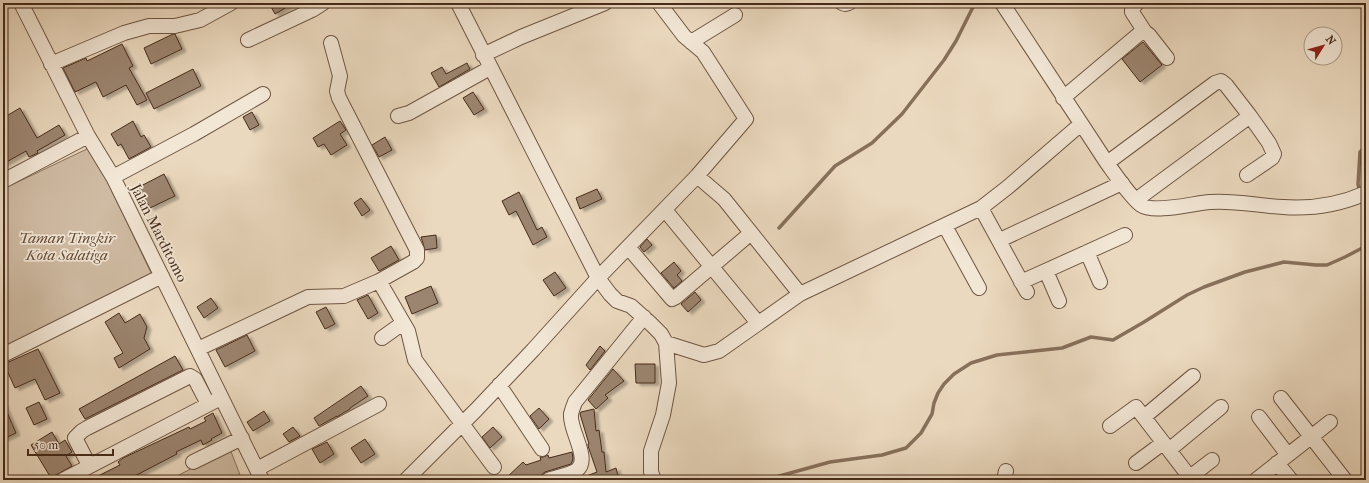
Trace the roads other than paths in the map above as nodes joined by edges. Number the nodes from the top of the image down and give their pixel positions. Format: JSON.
{"nodes":[{"id":1,"x":21,"y":3,"type":"edge"},
{"id":2,"x":231,"y":3,"type":"edge"},
{"id":3,"x":458,"y":3,"type":"edge"},
{"id":4,"x":605,"y":3,"type":"edge"},
{"id":5,"x":659,"y":3,"type":"edge"},
{"id":6,"x":842,"y":3,"type":"edge"},
{"id":7,"x":849,"y":3,"type":"edge"},
{"id":8,"x":1002,"y":3,"type":"edge"},
{"id":9,"x":1137,"y":3,"type":"edge"},
{"id":10,"x":314,"y":5,"type":"edge"},
{"id":11,"x":735,"y":15,"type":"dead end"},
{"id":12,"x":1145,"y":32,"type":"junction"},
{"id":13,"x":248,"y":40,"type":"dead end"},
{"id":14,"x":692,"y":42,"type":"junction"},
{"id":15,"x":331,"y":43,"type":"dead end"},
{"id":16,"x":483,"y":55,"type":"junction"},
{"id":17,"x":1167,"y":58,"type":"dead end"},
{"id":18,"x":51,"y":64,"type":"junction"},
{"id":19,"x":490,"y":68,"type":"junction"},
{"id":20,"x":263,"y":94,"type":"dead end"},
{"id":21,"x":1063,"y":98,"type":"junction"},
{"id":22,"x":398,"y":116,"type":"dead end"},
{"id":23,"x":1250,"y":116,"type":"junction"},
{"id":24,"x":1081,"y":124,"type":"junction"},
{"id":25,"x":88,"y":136,"type":"junction"},
{"id":26,"x":1107,"y":163,"type":"junction"},
{"id":27,"x":1247,"y":175,"type":"dead end"},
{"id":28,"x":697,"y":176,"type":"junction"},
{"id":29,"x":112,"y":178,"type":"junction"},
{"id":30,"x":3,"y":182,"type":"edge"},
{"id":31,"x":1122,"y":183,"type":"junction"},
{"id":32,"x":1366,"y":193,"type":"edge"},
{"id":33,"x":1136,"y":200,"type":"junction"},
{"id":34,"x":981,"y":208,"type":"junction"},
{"id":35,"x":665,"y":210,"type":"junction"},
{"id":36,"x":945,"y":226,"type":"junction"},
{"id":37,"x":752,"y":233,"type":"junction"},
{"id":38,"x":1125,"y":235,"type":"dead end"},
{"id":39,"x":1000,"y":240,"type":"junction"},
{"id":40,"x":628,"y":247,"type":"junction"},
{"id":41,"x":1087,"y":252,"type":"junction"},
{"id":42,"x":711,"y":266,"type":"junction"},
{"id":43,"x":1046,"y":271,"type":"junction"},
{"id":44,"x":162,"y":276,"type":"junction"},
{"id":45,"x":598,"y":278,"type":"junction"},
{"id":46,"x":379,"y":281,"type":"junction"},
{"id":47,"x":1100,"y":282,"type":"dead end"},
{"id":48,"x":979,"y":288,"type":"dead end"},
{"id":49,"x":800,"y":294,"type":"junction"},
{"id":50,"x":1059,"y":301,"type":"dead end"},
{"id":51,"x":644,"y":317,"type":"junction"},
{"id":52,"x":403,"y":323,"type":"junction"},
{"id":53,"x":758,"y":323,"type":"junction"},
{"id":54,"x":382,"y":338,"type":"dead end"},
{"id":55,"x":666,"y":343,"type":"junction"},
{"id":56,"x":198,"y":349,"type":"junction"},
{"id":57,"x":3,"y":355,"type":"edge"},
{"id":58,"x":1194,"y":376,"type":"dead end"},
{"id":59,"x":499,"y":385,"type":"junction"},
{"id":60,"x":222,"y":398,"type":"junction"},
{"id":61,"x":1281,"y":398,"type":"dead end"},
{"id":62,"x":208,"y":404,"type":"junction"},
{"id":63,"x":379,"y":404,"type":"dead end"},
{"id":64,"x":1221,"y":407,"type":"dead end"},
{"id":65,"x":1260,"y":417,"type":"dead end"},
{"id":66,"x":1144,"y":418,"type":"junction"},
{"id":67,"x":1330,"y":422,"type":"dead end"},
{"id":68,"x":463,"y":423,"type":"junction"},
{"id":69,"x":1110,"y":426,"type":"dead end"},
{"id":70,"x":1310,"y":437,"type":"junction"},
{"id":71,"x":242,"y":438,"type":"junction"},
{"id":72,"x":1166,"y":446,"type":"junction"},
{"id":73,"x":542,"y":449,"type":"dead end"},
{"id":74,"x":1282,"y":459,"type":"junction"},
{"id":75,"x":1212,"y":460,"type":"dead end"},
{"id":76,"x":193,"y":462,"type":"dead end"},
{"id":77,"x":1136,"y":462,"type":"dead end"},
{"id":78,"x":89,"y":465,"type":"junction"},
{"id":79,"x":494,"y":467,"type":"dead end"},
{"id":80,"x":259,"y":474,"type":"edge"},
{"id":81,"x":1190,"y":479,"type":"edge"},
{"id":82,"x":63,"y":480,"type":"edge"},
{"id":83,"x":406,"y":480,"type":"edge"},
{"id":84,"x":548,"y":480,"type":"edge"},
{"id":85,"x":654,"y":480,"type":"edge"},
{"id":86,"x":1256,"y":480,"type":"edge"},
{"id":87,"x":1290,"y":480,"type":"edge"},
{"id":88,"x":1345,"y":480,"type":"edge"}],
"edges":[{"from":1,"to":18,"type":"street","name":"Jalan Marditomo"},
{"from":2,"to":18,"type":"street"},
{"from":3,"to":16,"type":"street"},
{"from":4,"to":16,"type":"street"},
{"from":5,"to":14,"type":"street"},
{"from":6,"to":7,"type":"street"},
{"from":8,"to":21,"type":"street"},
{"from":9,"to":12,"type":"street"},
{"from":10,"to":13,"type":"street"},
{"from":11,"to":14,"type":"street"},
{"from":12,"to":17,"type":"street"},
{"from":12,"to":21,"type":"street"},
{"from":14,"to":28,"type":"street"},
{"from":15,"to":46,"type":"street"},
{"from":16,"to":19,"type":"street"},
{"from":18,"to":25,"type":"street","name":"Jalan Marditomo"},
{"from":19,"to":22,"type":"street"},
{"from":19,"to":45,"type":"street"},
{"from":20,"to":29,"type":"street"},
{"from":21,"to":24,"type":"street"},
{"from":23,"to":26,"type":"street"},
{"from":23,"to":27,"type":"street"},
{"from":23,"to":33,"type":"street"},
{"from":24,"to":26,"type":"street"},
{"from":24,"to":34,"type":"street"},
{"from":25,"to":29,"type":"street","name":"Jalan Marditomo"},
{"from":25,"to":30,"type":"street"},
{"from":26,"to":31,"type":"street"},
{"from":28,"to":35,"type":"street"},
{"from":28,"to":37,"type":"street"},
{"from":29,"to":44,"type":"street","name":"Jalan Marditomo"},
{"from":31,"to":33,"type":"street"},
{"from":31,"to":39,"type":"street"},
{"from":32,"to":33,"type":"street"},
{"from":34,"to":36,"type":"street"},
{"from":34,"to":39,"type":"street"},
{"from":35,"to":40,"type":"street"},
{"from":35,"to":42,"type":"street"},
{"from":36,"to":48,"type":"street"},
{"from":36,"to":49,"type":"street"},
{"from":37,"to":42,"type":"street"},
{"from":37,"to":49,"type":"street"},
{"from":38,"to":41,"type":"street"},
{"from":39,"to":43,"type":"street"},
{"from":40,"to":42,"type":"street"},
{"from":40,"to":45,"type":"street"},
{"from":41,"to":43,"type":"street"},
{"from":41,"to":47,"type":"street"},
{"from":42,"to":53,"type":"street"},
{"from":43,"to":50,"type":"street"},
{"from":44,"to":56,"type":"street","name":"Jalan Marditomo"},
{"from":44,"to":57,"type":"street"},
{"from":45,"to":51,"type":"street"},
{"from":45,"to":59,"type":"street"},
{"from":46,"to":52,"type":"street"},
{"from":46,"to":56,"type":"street"},
{"from":49,"to":53,"type":"street"},
{"from":51,"to":55,"type":"street"},
{"from":51,"to":84,"type":"street"},
{"from":52,"to":54,"type":"street"},
{"from":52,"to":68,"type":"street"},
{"from":53,"to":55,"type":"street"},
{"from":55,"to":85,"type":"street"},
{"from":56,"to":60,"type":"street","name":"Jalan Marditomo"},
{"from":58,"to":66,"type":"street"},
{"from":59,"to":68,"type":"street"},
{"from":59,"to":73,"type":"street"},
{"from":60,"to":62,"type":"street"},
{"from":60,"to":71,"type":"street","name":"Jalan Marditomo"},
{"from":61,"to":70,"type":"street"},
{"from":62,"to":78,"type":"street"},
{"from":62,"to":78,"type":"street"},
{"from":63,"to":80,"type":"street"},
{"from":64,"to":72,"type":"street"},
{"from":65,"to":74,"type":"street"},
{"from":66,"to":69,"type":"street"},
{"from":66,"to":72,"type":"street"},
{"from":67,"to":70,"type":"street"},
{"from":68,"to":79,"type":"street"},
{"from":68,"to":83,"type":"street"},
{"from":70,"to":74,"type":"street"},
{"from":70,"to":88,"type":"street"},
{"from":71,"to":76,"type":"street"},
{"from":71,"to":80,"type":"street","name":"Jalan Marditomo"},
{"from":72,"to":77,"type":"street"},
{"from":72,"to":81,"type":"street"},
{"from":74,"to":86,"type":"street"},
{"from":74,"to":87,"type":"street"},
{"from":75,"to":81,"type":"street"},
{"from":78,"to":82,"type":"street"}]}
